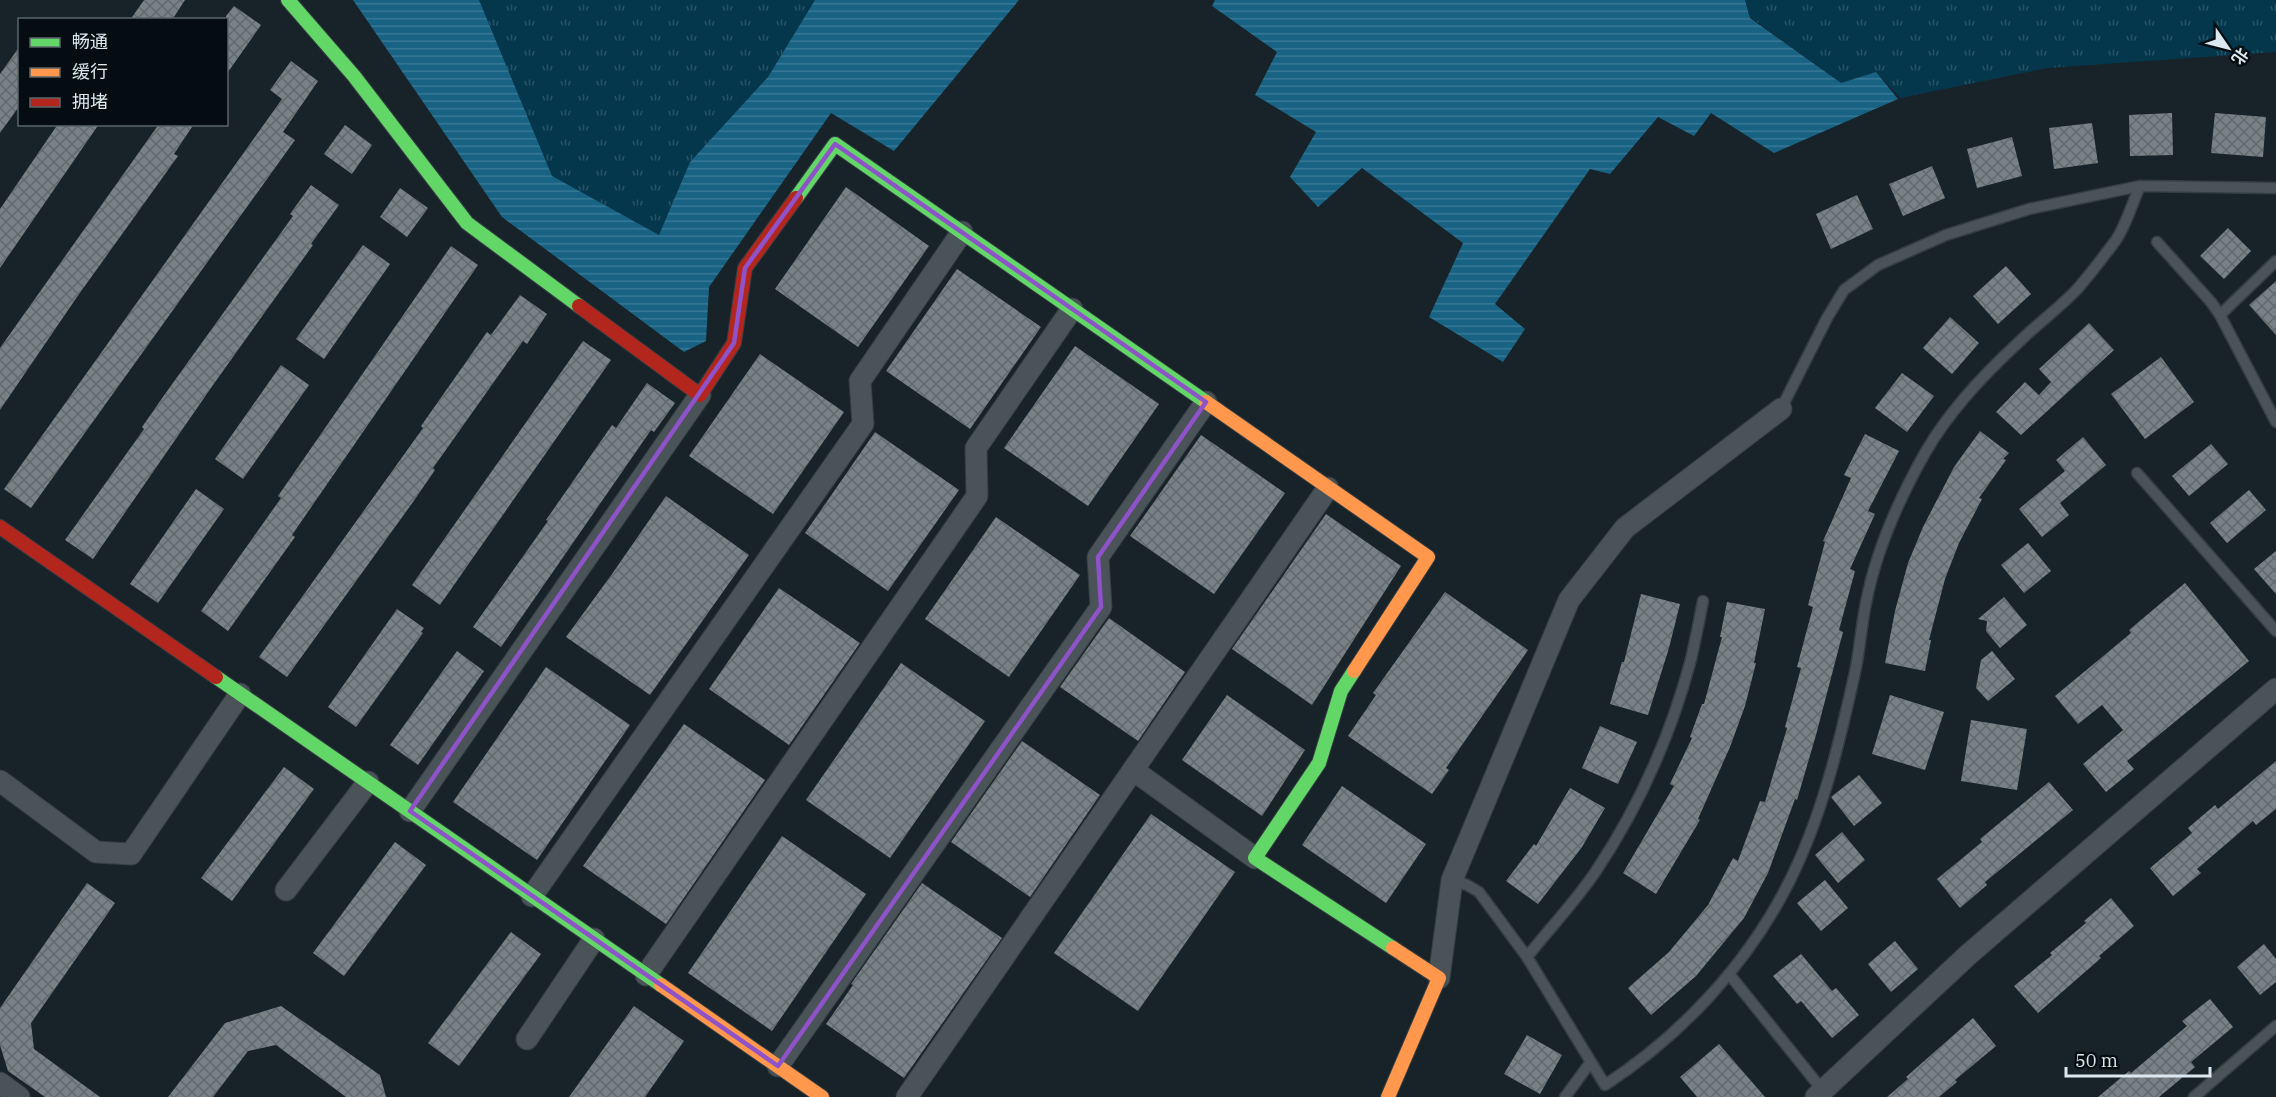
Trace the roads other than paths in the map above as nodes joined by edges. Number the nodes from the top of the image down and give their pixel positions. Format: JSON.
{"nodes":[{"id":1,"x":288,"y":0,"type":"edge"},
{"id":2,"x":2140,"y":186,"type":"junction"},
{"id":3,"x":2276,"y":188,"type":"edge"},
{"id":4,"x":962,"y":232,"type":"junction"},
{"id":5,"x":2157,"y":242,"type":"dead end"},
{"id":6,"x":2276,"y":261,"type":"edge"},
{"id":7,"x":1072,"y":309,"type":"junction"},
{"id":8,"x":2220,"y":315,"type":"junction"},
{"id":9,"x":700,"y":395,"type":"junction"},
{"id":10,"x":1206,"y":402,"type":"junction"},
{"id":11,"x":1781,"y":409,"type":"joint"},
{"id":12,"x":2276,"y":422,"type":"edge"},
{"id":13,"x":2137,"y":473,"type":"dead end"},
{"id":14,"x":1328,"y":488,"type":"junction"},
{"id":15,"x":0,"y":527,"type":"edge"},
{"id":16,"x":1703,"y":601,"type":"dead end"},
{"id":17,"x":2276,"y":631,"type":"edge"},
{"id":18,"x":2276,"y":689,"type":"edge"},
{"id":19,"x":240,"y":694,"type":"junction"},
{"id":20,"x":1133,"y":770,"type":"junction"},
{"id":21,"x":0,"y":781,"type":"edge"},
{"id":22,"x":368,"y":782,"type":"junction"},
{"id":23,"x":410,"y":811,"type":"junction"},
{"id":24,"x":1255,"y":858,"type":"junction"},
{"id":25,"x":1452,"y":880,"type":"junction"},
{"id":26,"x":286,"y":890,"type":"dead end"},
{"id":27,"x":532,"y":896,"type":"junction"},
{"id":28,"x":594,"y":939,"type":"junction"},
{"id":29,"x":1527,"y":957,"type":"junction"},
{"id":30,"x":1729,"y":974,"type":"junction"},
{"id":31,"x":646,"y":975,"type":"junction"},
{"id":32,"x":1439,"y":978,"type":"junction"},
{"id":33,"x":2276,"y":1026,"type":"edge"},
{"id":34,"x":527,"y":1039,"type":"dead end"},
{"id":35,"x":1590,"y":1063,"type":"junction"},
{"id":36,"x":778,"y":1066,"type":"junction"},
{"id":37,"x":0,"y":1083,"type":"edge"},
{"id":38,"x":1822,"y":1095,"type":"edge"},
{"id":39,"x":19,"y":1097,"type":"edge"},
{"id":40,"x":822,"y":1097,"type":"edge"},
{"id":41,"x":907,"y":1097,"type":"edge"},
{"id":42,"x":1388,"y":1097,"type":"edge"},
{"id":43,"x":1565,"y":1097,"type":"edge"},
{"id":44,"x":2194,"y":1097,"type":"edge"}],
"edges":[{"from":1,"to":9,"type":"street"},
{"from":2,"to":3,"type":"lane"},
{"from":2,"to":11,"type":"lane"},
{"from":2,"to":30,"type":"lane"},
{"from":4,"to":7,"type":"street"},
{"from":4,"to":9,"type":"street"},
{"from":4,"to":27,"type":"street"},
{"from":5,"to":8,"type":"lane"},
{"from":6,"to":8,"type":"lane"},
{"from":7,"to":10,"type":"street"},
{"from":7,"to":31,"type":"street"},
{"from":8,"to":12,"type":"lane"},
{"from":9,"to":23,"type":"street"},
{"from":10,"to":14,"type":"street"},
{"from":10,"to":36,"type":"street"},
{"from":11,"to":25,"type":"street"},
{"from":13,"to":17,"type":"lane"},
{"from":14,"to":20,"type":"street"},
{"from":14,"to":24,"type":"street"},
{"from":15,"to":19,"type":"street"},
{"from":16,"to":29,"type":"lane"},
{"from":18,"to":38,"type":"street"},
{"from":19,"to":21,"type":"street"},
{"from":19,"to":22,"type":"street"},
{"from":20,"to":24,"type":"street"},
{"from":20,"to":41,"type":"street"},
{"from":22,"to":23,"type":"street"},
{"from":22,"to":26,"type":"street"},
{"from":23,"to":27,"type":"street"},
{"from":24,"to":32,"type":"street"},
{"from":25,"to":29,"type":"lane"},
{"from":25,"to":32,"type":"street"},
{"from":27,"to":28,"type":"street"},
{"from":28,"to":31,"type":"street"},
{"from":28,"to":34,"type":"street"},
{"from":29,"to":35,"type":"lane"},
{"from":30,"to":35,"type":"lane"},
{"from":30,"to":38,"type":"lane"},
{"from":31,"to":36,"type":"street"},
{"from":32,"to":42,"type":"street"},
{"from":33,"to":44,"type":"lane"},
{"from":35,"to":43,"type":"lane"},
{"from":36,"to":40,"type":"street"},
{"from":37,"to":39,"type":"street"}]}
